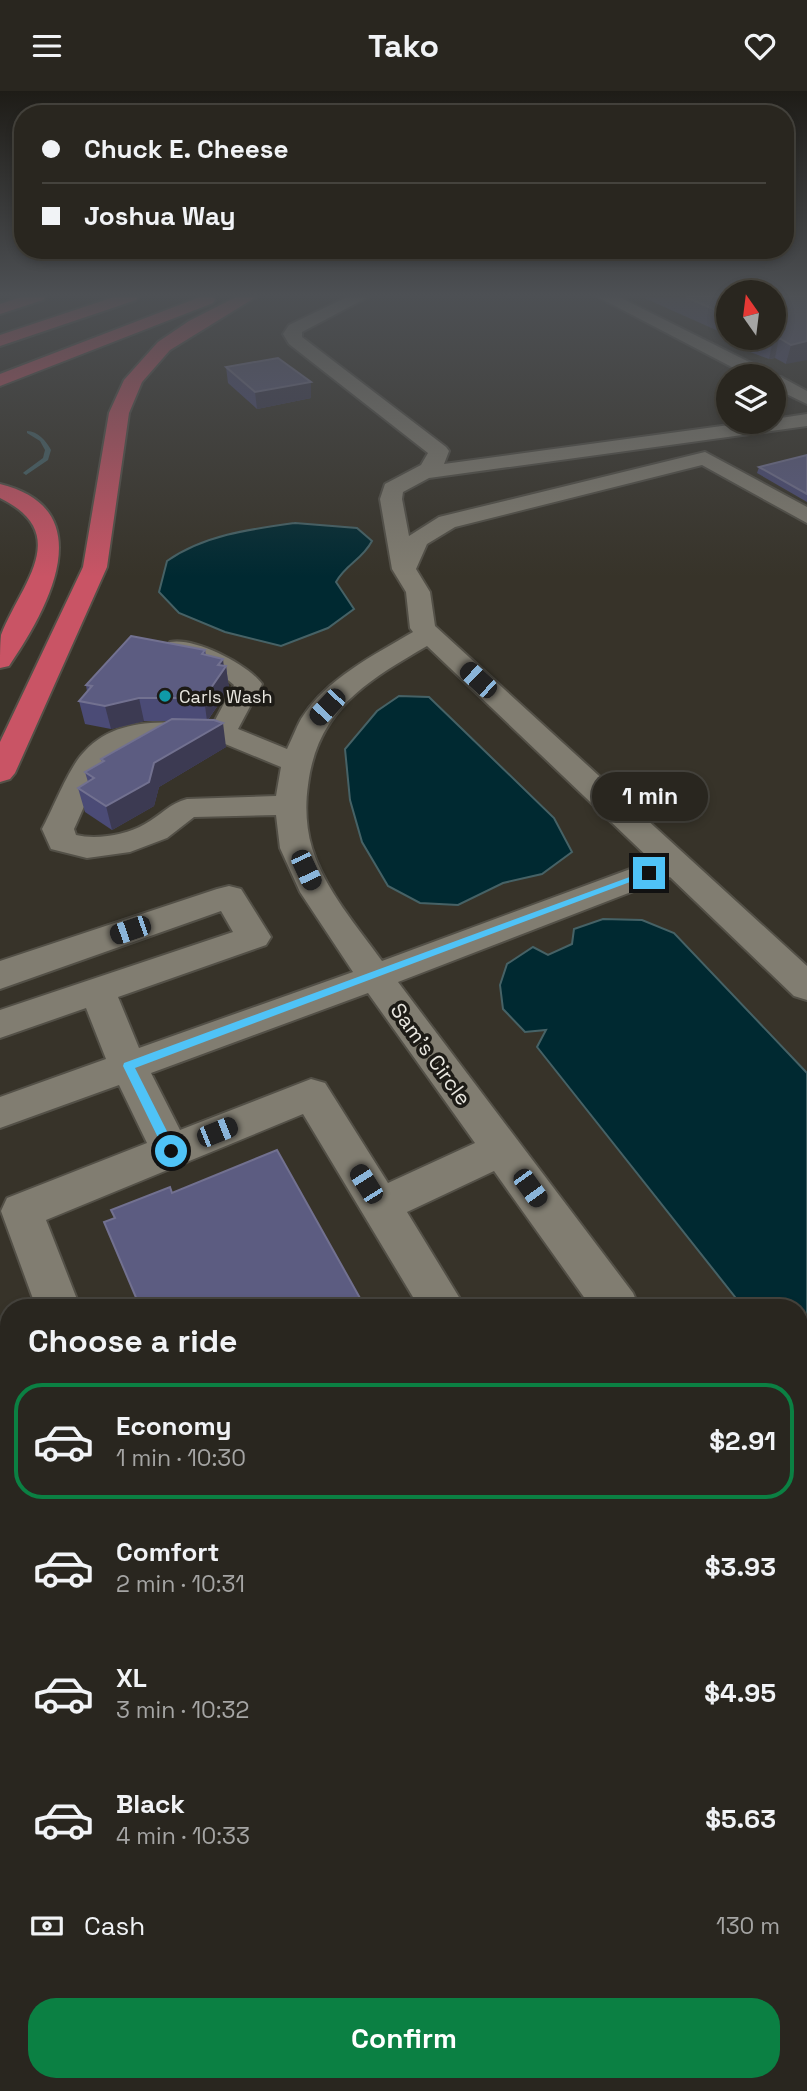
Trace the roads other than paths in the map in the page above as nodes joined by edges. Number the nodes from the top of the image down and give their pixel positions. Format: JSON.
{"nodes":[{"id":1,"x":129,"y":390,"type":"edge"},
{"id":2,"x":362,"y":390,"type":"edge"},
{"id":3,"x":807,"y":420,"type":"edge"},
{"id":4,"x":677,"y":428,"type":"junction"},
{"id":5,"x":743,"y":453,"type":"dead end"},
{"id":6,"x":705,"y":458,"type":"junction"},
{"id":7,"x":423,"y":473,"type":"junction"},
{"id":8,"x":0,"y":490,"type":"edge"},
{"id":9,"x":807,"y":516,"type":"edge"},
{"id":10,"x":404,"y":569,"type":"junction"},
{"id":11,"x":429,"y":634,"type":"junction"},
{"id":12,"x":166,"y":643,"type":"edge"},
{"id":13,"x":0,"y":660,"type":"edge"},
{"id":14,"x":222,"y":733,"type":"junction"},
{"id":15,"x":296,"y":763,"type":"junction"},
{"id":16,"x":0,"y":773,"type":"edge"},
{"id":17,"x":290,"y":805,"type":"junction"},
{"id":18,"x":674,"y":863,"type":"junction"},
{"id":19,"x":0,"y":976,"type":"edge"},
{"id":20,"x":375,"y":977,"type":"junction"},
{"id":21,"x":807,"y":988,"type":"edge"},
{"id":22,"x":97,"y":990,"type":"junction"},
{"id":23,"x":0,"y":1024,"type":"edge"},
{"id":24,"x":128,"y":1066,"type":"junction"},
{"id":25,"x":0,"y":1113,"type":"edge"},
{"id":26,"x":501,"y":1149,"type":"junction"},
{"id":27,"x":171,"y":1151,"type":"junction"},
{"id":28,"x":380,"y":1206,"type":"junction"},
{"id":29,"x":55,"y":1299,"type":"edge"},
{"id":30,"x":438,"y":1299,"type":"edge"},
{"id":31,"x":611,"y":1299,"type":"edge"}],
"edges":[{"from":1,"to":16,"type":"highway"},
{"from":2,"to":7,"type":"street"},
{"from":3,"to":4,"type":"street"},
{"from":4,"to":6,"type":"street"},
{"from":4,"to":7,"type":"street"},
{"from":5,"to":6,"type":"street"},
{"from":6,"to":9,"type":"street"},
{"from":6,"to":10,"type":"street"},
{"from":7,"to":10,"type":"street"},
{"from":8,"to":13,"type":"highway"},
{"from":10,"to":11,"type":"street"},
{"from":11,"to":15,"type":"street","name":"Sam's Circle"},
{"from":11,"to":18,"type":"street"},
{"from":12,"to":14,"type":"street"},
{"from":14,"to":15,"type":"street"},
{"from":14,"to":17,"type":"street"},
{"from":15,"to":17,"type":"street","name":"Sam's Circle"},
{"from":17,"to":20,"type":"street","name":"Sam's Circle"},
{"from":18,"to":20,"type":"street"},
{"from":18,"to":21,"type":"street"},
{"from":19,"to":22,"type":"street"},
{"from":20,"to":24,"type":"street"},
{"from":20,"to":26,"type":"street","name":"Sam's Circle"},
{"from":22,"to":23,"type":"street"},
{"from":22,"to":24,"type":"street"},
{"from":24,"to":25,"type":"street"},
{"from":24,"to":27,"type":"street"},
{"from":26,"to":28,"type":"street"},
{"from":26,"to":31,"type":"street","name":"Sam's Circle"},
{"from":27,"to":28,"type":"street"},
{"from":27,"to":29,"type":"street"},
{"from":28,"to":30,"type":"street"}]}
